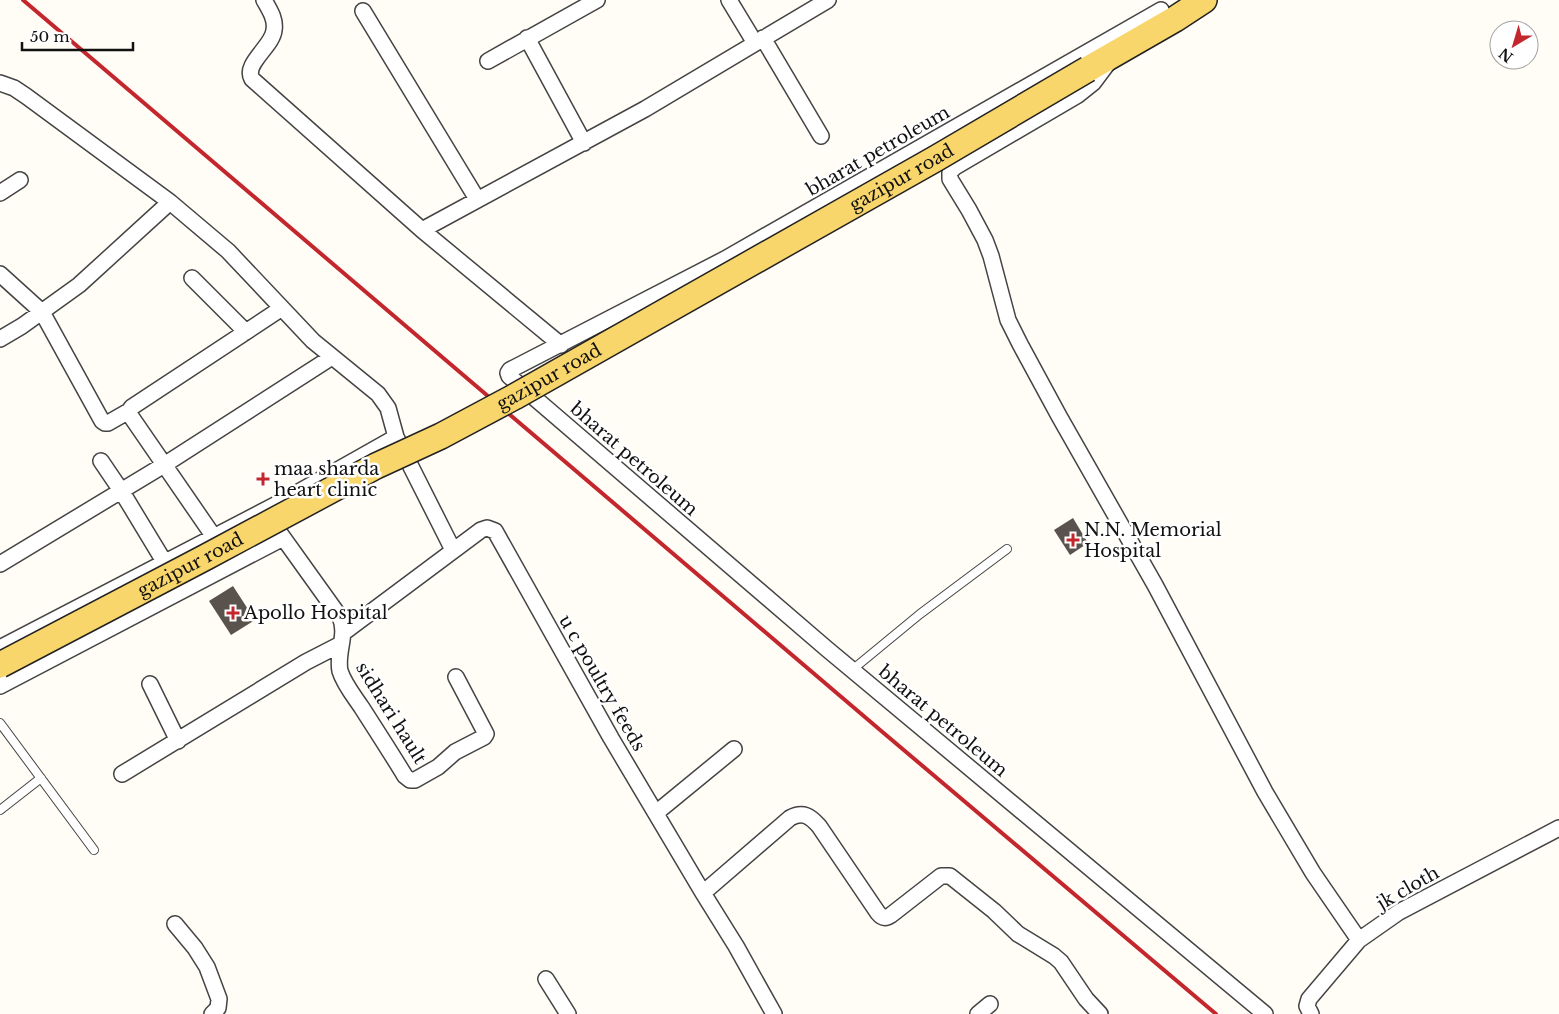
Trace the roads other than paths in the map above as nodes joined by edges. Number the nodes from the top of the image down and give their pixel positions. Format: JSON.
{"nodes":[{"id":1,"x":264,"y":0,"type":"edge"},
{"id":2,"x":596,"y":0,"type":"edge"},
{"id":3,"x":729,"y":0,"type":"edge"},
{"id":4,"x":828,"y":0,"type":"edge"},
{"id":5,"x":1204,"y":0,"type":"edge"},
{"id":6,"x":1162,"y":10,"type":"edge"},
{"id":7,"x":363,"y":11,"type":"dead end"},
{"id":8,"x":527,"y":38,"type":"junction"},
{"id":9,"x":759,"y":41,"type":"junction"},
{"id":10,"x":1114,"y":54,"type":"junction"},
{"id":11,"x":488,"y":61,"type":"dead end"},
{"id":12,"x":7,"y":86,"type":"edge"},
{"id":13,"x":0,"y":96,"type":"edge"},
{"id":14,"x":822,"y":136,"type":"dead end"},
{"id":15,"x":584,"y":143,"type":"junction"},
{"id":16,"x":20,"y":180,"type":"dead end"},
{"id":17,"x":0,"y":194,"type":"edge"},
{"id":18,"x":477,"y":199,"type":"junction"},
{"id":19,"x":170,"y":202,"type":"junction"},
{"id":20,"x":422,"y":230,"type":"junction"},
{"id":21,"x":0,"y":274,"type":"edge"},
{"id":22,"x":192,"y":278,"type":"dead end"},
{"id":23,"x":282,"y":308,"type":"junction"},
{"id":24,"x":42,"y":312,"type":"junction"},
{"id":25,"x":246,"y":332,"type":"junction"},
{"id":26,"x":0,"y":339,"type":"edge"},
{"id":27,"x":560,"y":345,"type":"junction"},
{"id":28,"x":332,"y":357,"type":"junction"},
{"id":29,"x":129,"y":411,"type":"junction"},
{"id":30,"x":396,"y":437,"type":"junction"},
{"id":31,"x":101,"y":461,"type":"dead end"},
{"id":32,"x":164,"y":465,"type":"junction"},
{"id":33,"x":122,"y":492,"type":"junction"},
{"id":34,"x":264,"y":511,"type":"junction"},
{"id":35,"x":214,"y":537,"type":"junction"},
{"id":36,"x":283,"y":538,"type":"junction"},
{"id":37,"x":1006,"y":549,"type":"dead end"},
{"id":38,"x":453,"y":550,"type":"junction"},
{"id":39,"x":165,"y":563,"type":"junction"},
{"id":40,"x":0,"y":564,"type":"edge"},
{"id":41,"x":342,"y":639,"type":"junction"},
{"id":42,"x":0,"y":648,"type":"edge"},
{"id":43,"x":0,"y":665,"type":"edge"},
{"id":44,"x":852,"y":670,"type":"junction"},
{"id":45,"x":456,"y":677,"type":"dead end"},
{"id":46,"x":150,"y":684,"type":"dead end"},
{"id":47,"x":0,"y":686,"type":"edge"},
{"id":48,"x":0,"y":723,"type":"edge"},
{"id":49,"x":178,"y":741,"type":"junction"},
{"id":50,"x":734,"y":749,"type":"dead end"},
{"id":51,"x":122,"y":774,"type":"dead end"},
{"id":52,"x":41,"y":778,"type":"junction"},
{"id":53,"x":0,"y":810,"type":"edge"},
{"id":54,"x":656,"y":813,"type":"junction"},
{"id":55,"x":1559,"y":828,"type":"edge"},
{"id":56,"x":94,"y":850,"type":"dead end"},
{"id":57,"x":703,"y":893,"type":"junction"},
{"id":58,"x":175,"y":924,"type":"dead end"},
{"id":59,"x":1359,"y":940,"type":"junction"},
{"id":60,"x":546,"y":979,"type":"dead end"},
{"id":61,"x":990,"y":1004,"type":"dead end"},
{"id":62,"x":212,"y":1014,"type":"edge"},
{"id":63,"x":568,"y":1014,"type":"edge"},
{"id":64,"x":774,"y":1014,"type":"edge"},
{"id":65,"x":978,"y":1014,"type":"edge"},
{"id":66,"x":1100,"y":1014,"type":"edge"},
{"id":67,"x":1265,"y":1014,"type":"edge"},
{"id":68,"x":1311,"y":1014,"type":"edge"}],
"edges":[{"from":1,"to":20,"type":"street"},
{"from":2,"to":8,"type":"street"},
{"from":3,"to":9,"type":"street"},
{"from":4,"to":9,"type":"street"},
{"from":5,"to":6,"type":"main road","name":"gazipur road"},
{"from":6,"to":10,"type":"main road","name":"gazipur road"},
{"from":6,"to":27,"type":"street","name":"bharat petroleum"},
{"from":7,"to":18,"type":"street"},
{"from":8,"to":11,"type":"street"},
{"from":8,"to":15,"type":"street"},
{"from":9,"to":14,"type":"street"},
{"from":9,"to":15,"type":"street"},
{"from":10,"to":43,"type":"main road","name":"gazipur road","bridge":true},
{"from":10,"to":59,"type":"street"},
{"from":12,"to":13,"type":"street"},
{"from":12,"to":19,"type":"street"},
{"from":15,"to":18,"type":"street"},
{"from":16,"to":17,"type":"street"},
{"from":18,"to":20,"type":"street"},
{"from":19,"to":23,"type":"street"},
{"from":19,"to":24,"type":"street"},
{"from":20,"to":27,"type":"street"},
{"from":21,"to":24,"type":"street"},
{"from":22,"to":25,"type":"street"},
{"from":23,"to":25,"type":"street"},
{"from":23,"to":28,"type":"street"},
{"from":24,"to":26,"type":"street"},
{"from":24,"to":29,"type":"street"},
{"from":25,"to":29,"type":"street"},
{"from":27,"to":44,"type":"street","name":"bharat petroleum"},
{"from":28,"to":30,"type":"street"},
{"from":28,"to":32,"type":"street"},
{"from":29,"to":32,"type":"street"},
{"from":30,"to":34,"type":"street"},
{"from":30,"to":38,"type":"street"},
{"from":31,"to":33,"type":"street"},
{"from":32,"to":33,"type":"street"},
{"from":32,"to":35,"type":"street"},
{"from":33,"to":39,"type":"street"},
{"from":33,"to":40,"type":"street"},
{"from":34,"to":35,"type":"street"},
{"from":34,"to":36,"type":"street","name":"sidhari hault"},
{"from":35,"to":39,"type":"street"},
{"from":36,"to":41,"type":"street","name":"sidhari hault"},
{"from":36,"to":47,"type":"street"},
{"from":37,"to":44,"type":"lane"},
{"from":38,"to":41,"type":"street","name":"u c poultry feeds"},
{"from":38,"to":54,"type":"street","name":"u c poultry feeds"},
{"from":39,"to":42,"type":"street"},
{"from":41,"to":45,"type":"street","name":"sidhari hault"},
{"from":41,"to":49,"type":"street","name":"u c poultry feeds"},
{"from":44,"to":67,"type":"street","name":"bharat petroleum"},
{"from":46,"to":49,"type":"street"},
{"from":48,"to":52,"type":"lane"},
{"from":49,"to":51,"type":"street","name":"u c poultry feeds"},
{"from":50,"to":54,"type":"street"},
{"from":52,"to":53,"type":"lane"},
{"from":52,"to":56,"type":"lane"},
{"from":54,"to":57,"type":"street","name":"u c poultry feeds"},
{"from":55,"to":59,"type":"street","name":"jk cloth"},
{"from":57,"to":64,"type":"street","name":"u c poultry feeds"},
{"from":57,"to":66,"type":"street"},
{"from":58,"to":62,"type":"street"},
{"from":59,"to":68,"type":"street","name":"jk cloth"},
{"from":60,"to":63,"type":"street"},
{"from":61,"to":65,"type":"street"}]}
